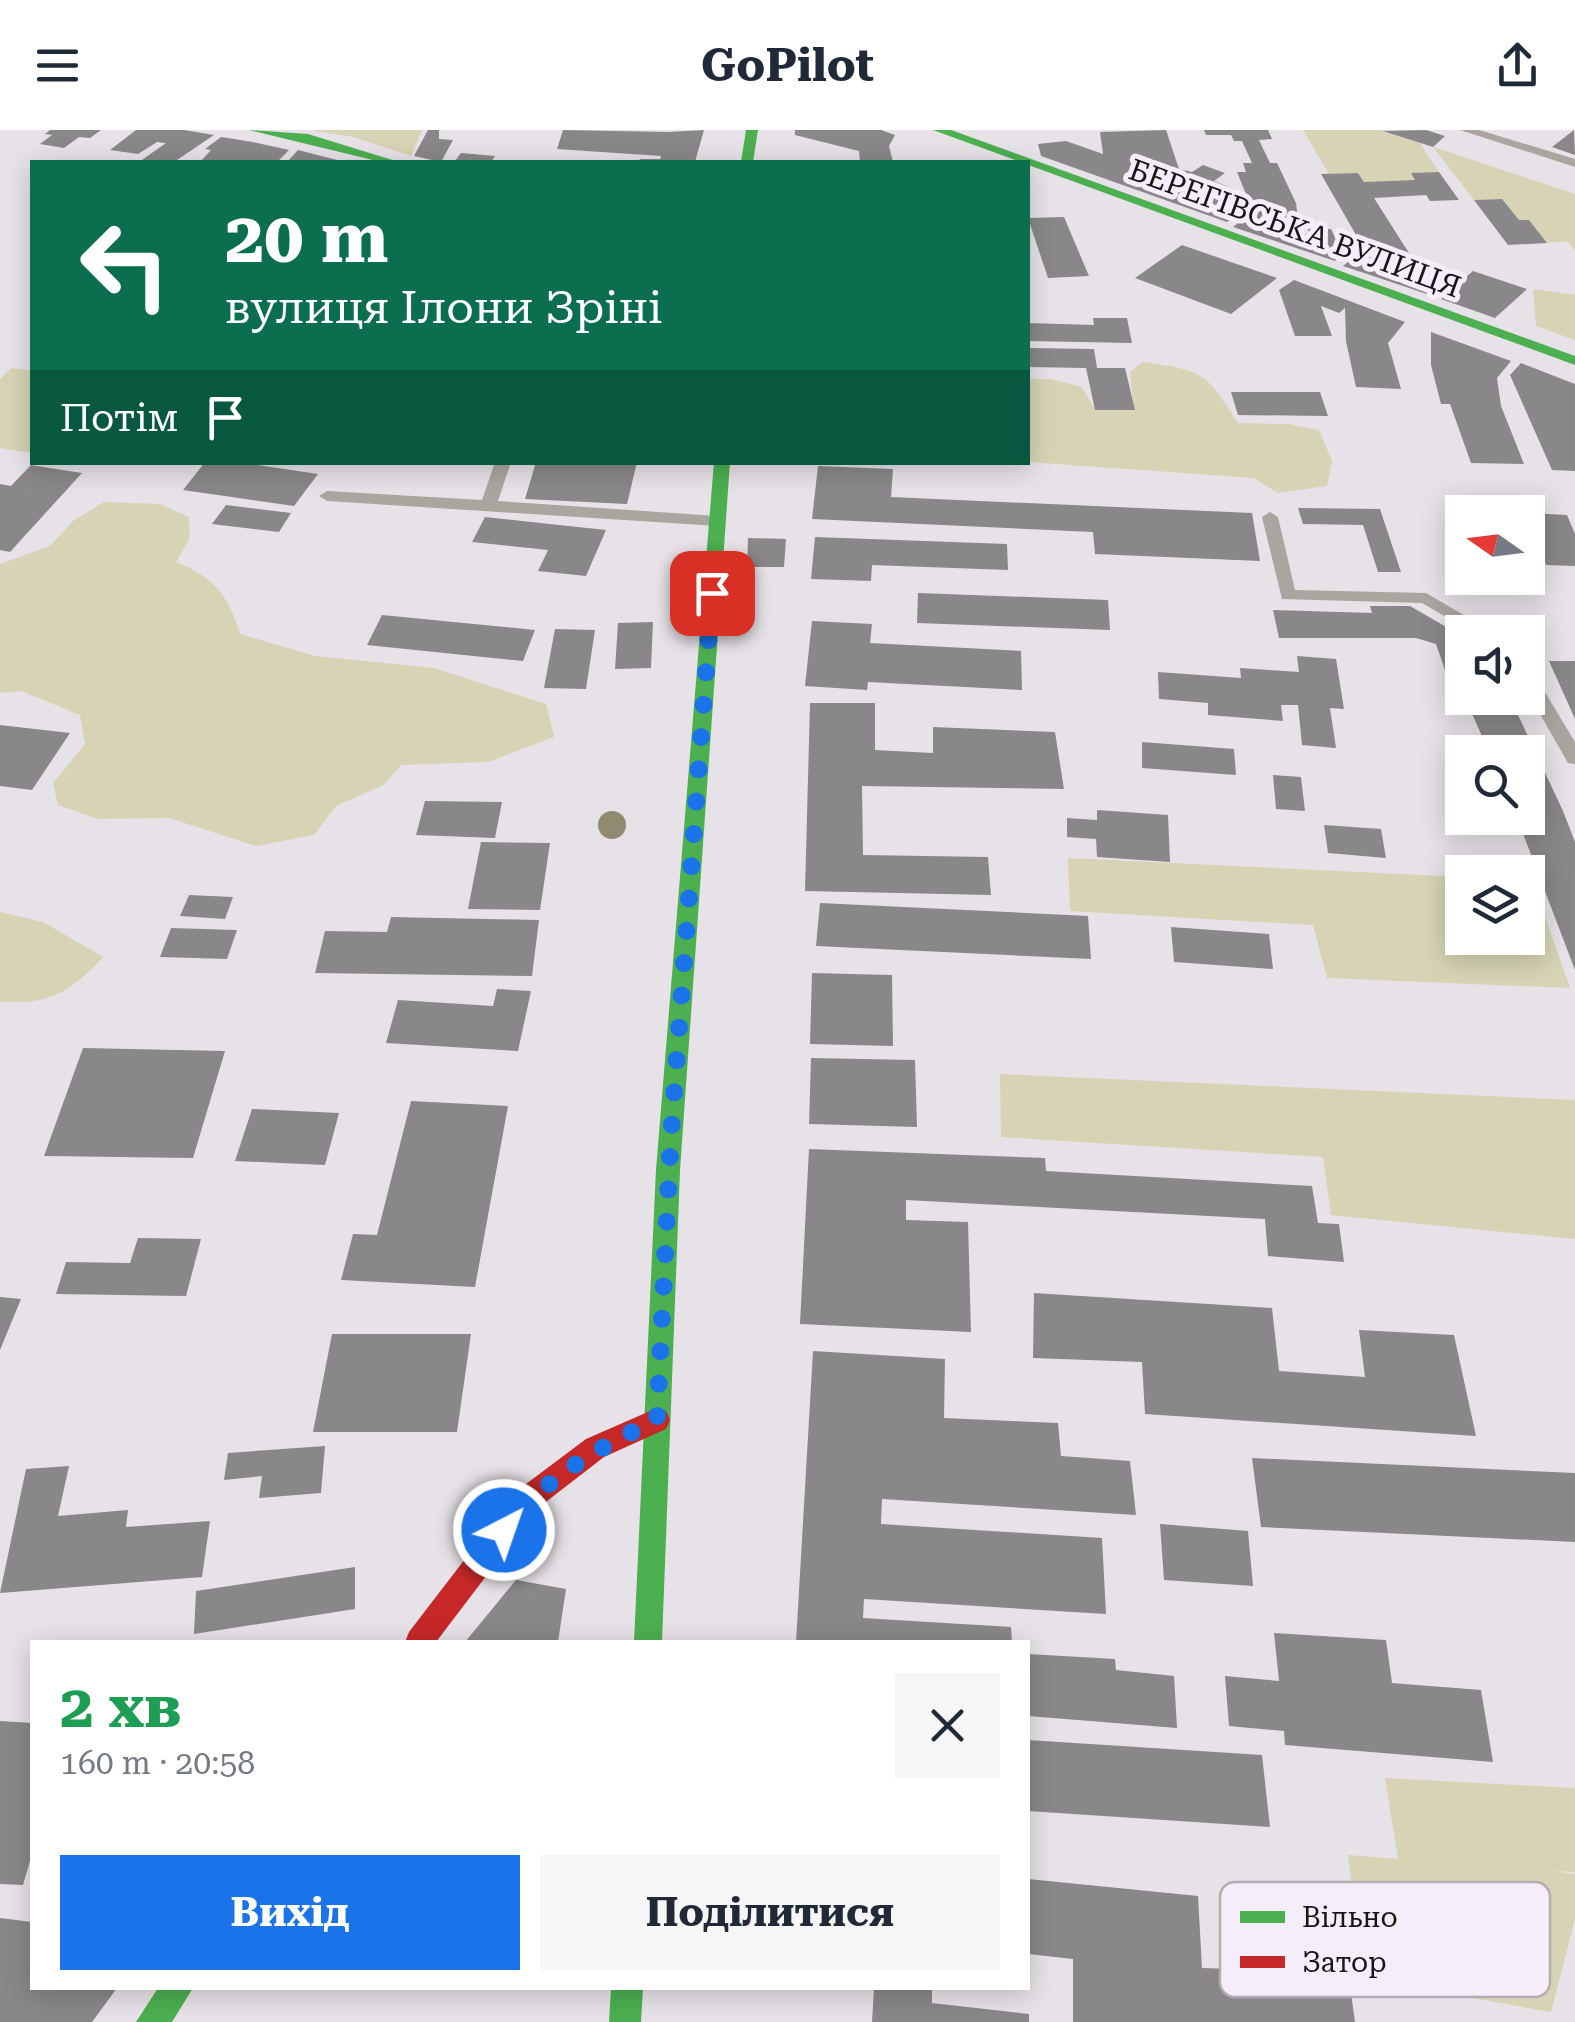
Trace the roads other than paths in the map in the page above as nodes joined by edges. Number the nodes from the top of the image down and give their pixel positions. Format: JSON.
{"nodes":[{"id":1,"x":256,"y":130,"type":"edge"},
{"id":2,"x":752,"y":130,"type":"edge"},
{"id":3,"x":939,"y":130,"type":"edge"},
{"id":4,"x":1466,"y":130,"type":"edge"},
{"id":5,"x":386,"y":160,"type":"edge"},
{"id":6,"x":748,"y":160,"type":"edge"},
{"id":7,"x":1022,"y":160,"type":"edge"},
{"id":8,"x":1030,"y":163,"type":"edge"},
{"id":9,"x":1575,"y":163,"type":"edge"},
{"id":10,"x":1575,"y":361,"type":"edge"},
{"id":11,"x":503,"y":465,"type":"edge"},
{"id":12,"x":722,"y":465,"type":"edge"},
{"id":13,"x":326,"y":496,"type":"dead end"},
{"id":14,"x":488,"y":505,"type":"junction"},
{"id":15,"x":1270,"y":517,"type":"dead end"},
{"id":16,"x":717,"y":521,"type":"junction"},
{"id":17,"x":1455,"y":615,"type":"edge"},
{"id":18,"x":1545,"y":707,"type":"edge"},
{"id":19,"x":1575,"y":758,"type":"edge"},
{"id":20,"x":657,"y":1420,"type":"junction"},
{"id":21,"x":421,"y":1640,"type":"edge"},
{"id":22,"x":648,"y":1640,"type":"edge"},
{"id":23,"x":176,"y":1990,"type":"edge"},
{"id":24,"x":627,"y":1990,"type":"edge"},
{"id":25,"x":152,"y":2022,"type":"edge"},
{"id":26,"x":625,"y":2022,"type":"edge"}],
"edges":[{"from":1,"to":5,"type":"main road"},
{"from":2,"to":6,"type":"main road"},
{"from":3,"to":7,"type":"main road","name":"БЕРЕГІВСЬКА ВУЛИЦЯ"},
{"from":4,"to":9,"type":"lane"},
{"from":8,"to":10,"type":"main road","name":"БЕРЕГІВСЬКА ВУЛИЦЯ"},
{"from":11,"to":14,"type":"lane"},
{"from":12,"to":16,"type":"main road"},
{"from":13,"to":14,"type":"lane"},
{"from":14,"to":16,"type":"lane"},
{"from":15,"to":17,"type":"lane"},
{"from":16,"to":20,"type":"main road"},
{"from":18,"to":19,"type":"lane"},
{"from":20,"to":21,"type":"main road"},
{"from":20,"to":22,"type":"main road"},
{"from":23,"to":25,"type":"main road"},
{"from":24,"to":26,"type":"main road"}]}
